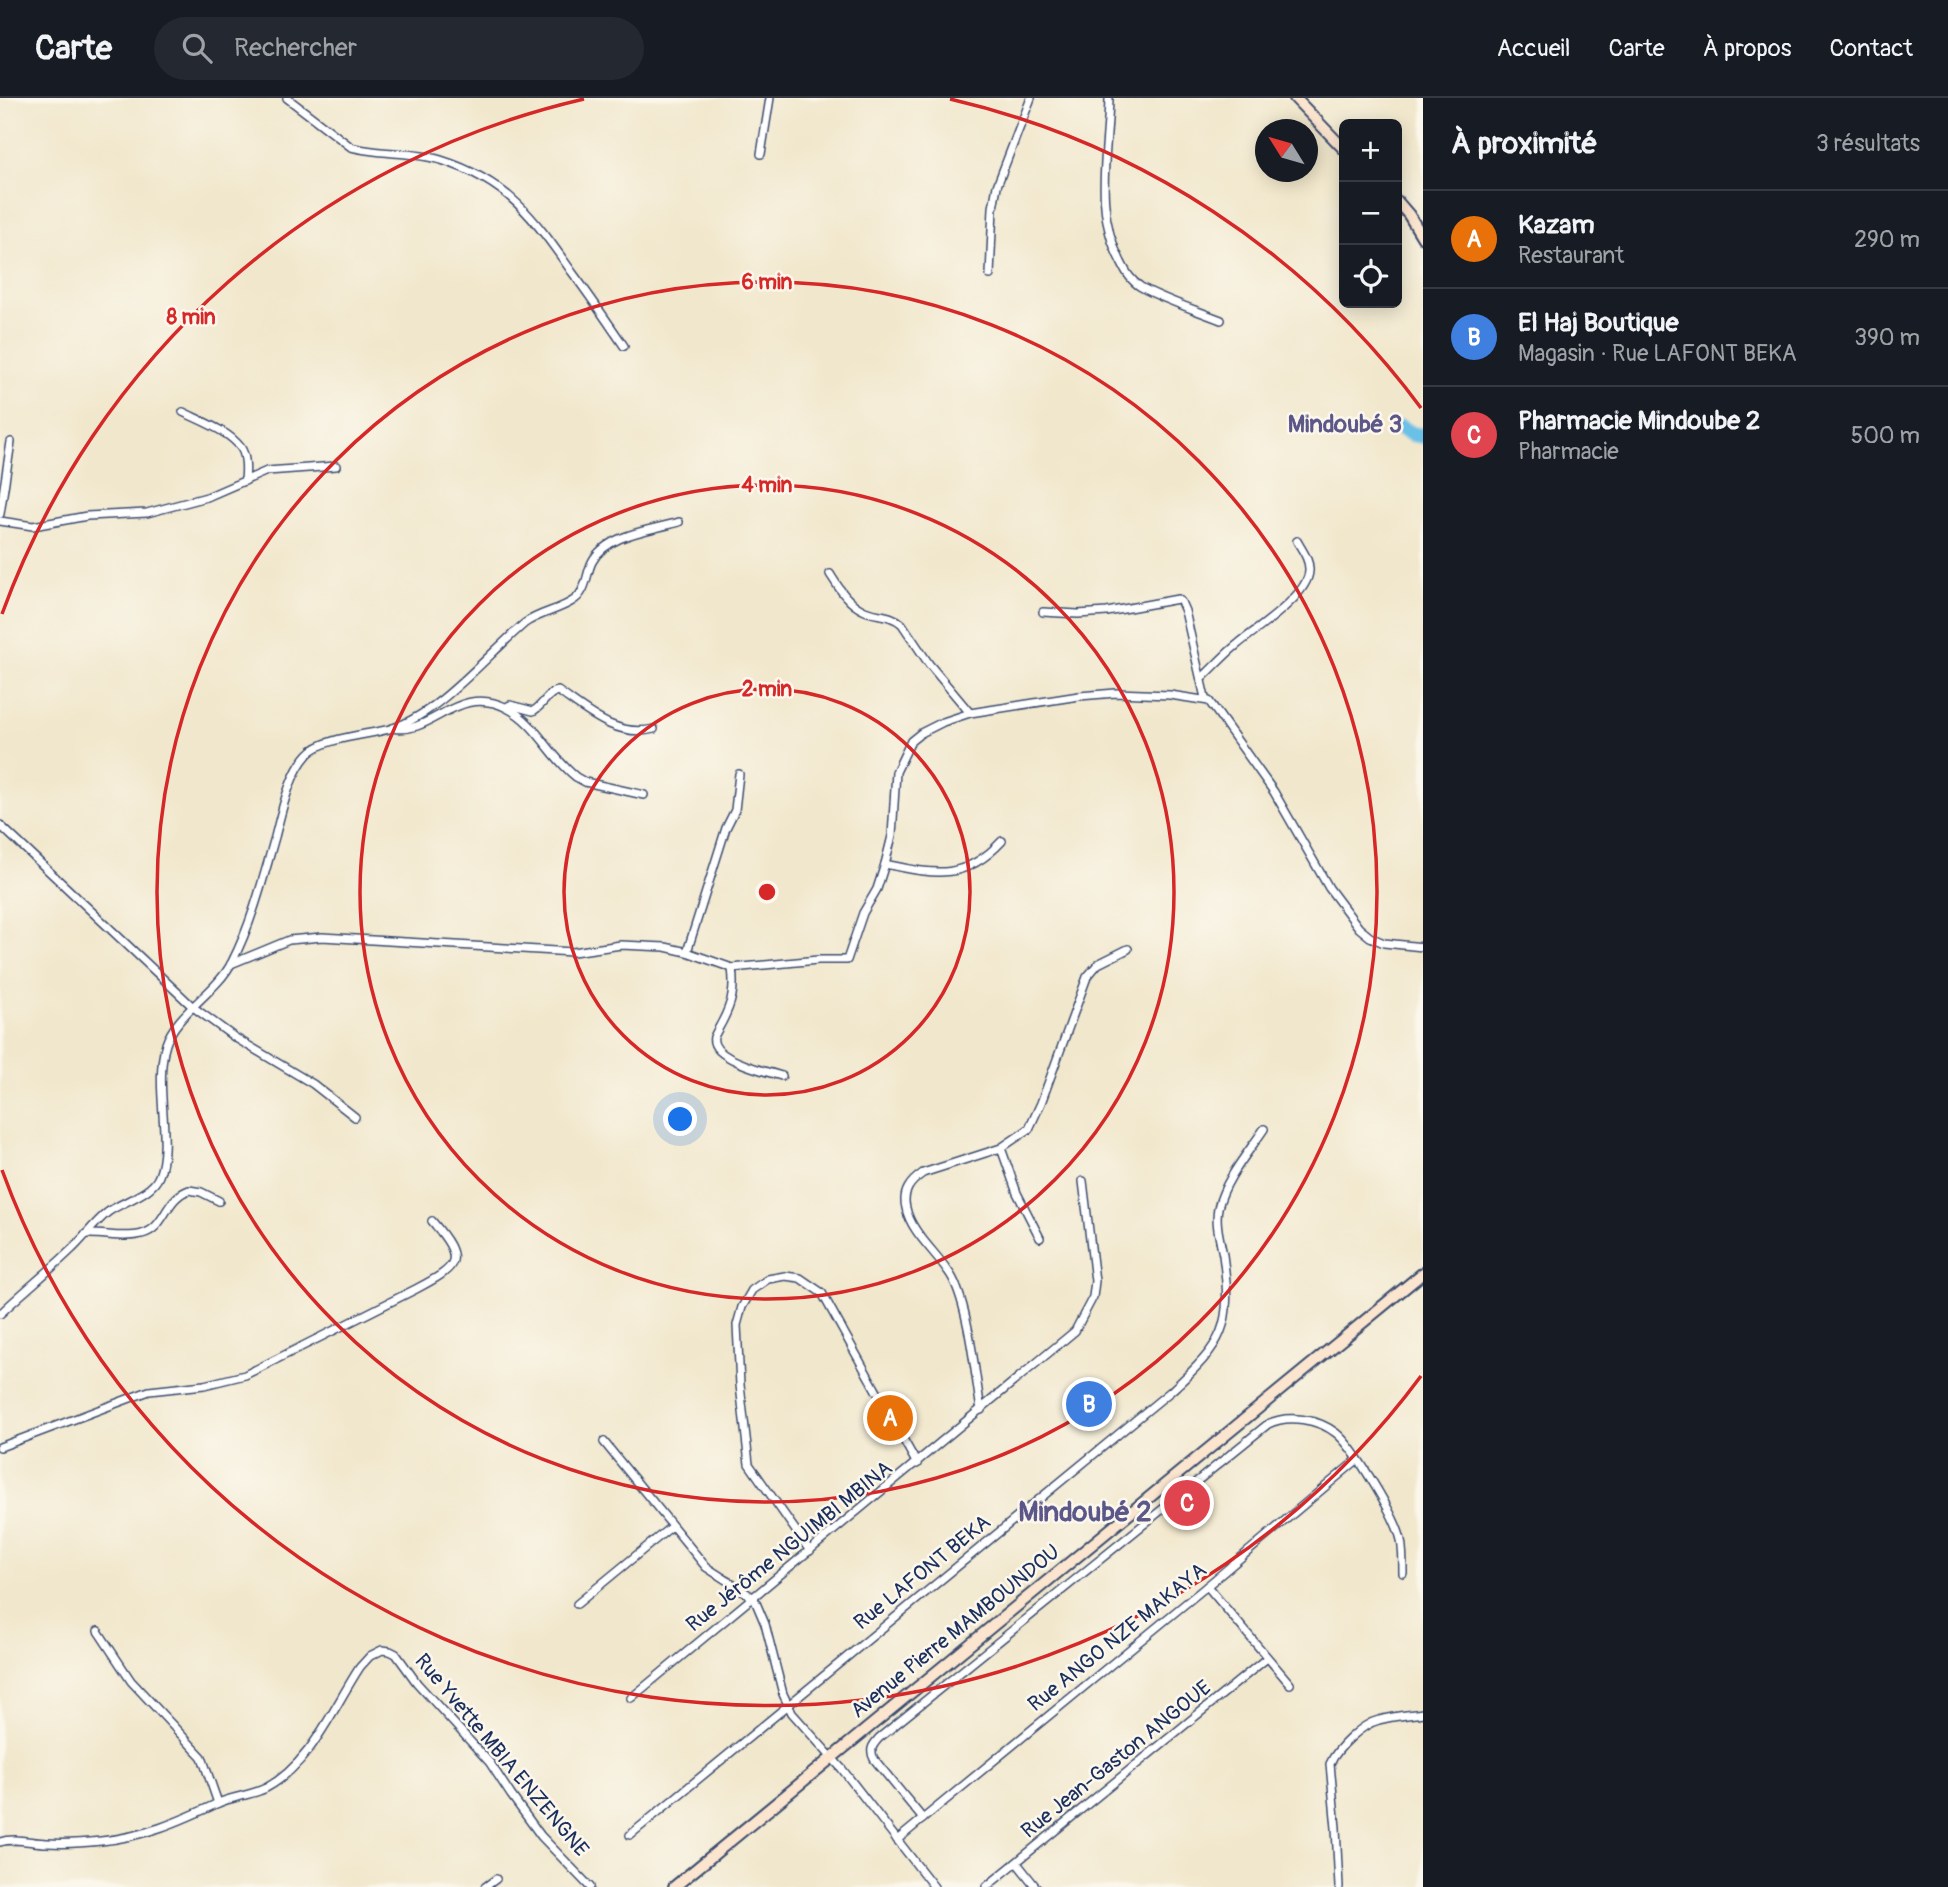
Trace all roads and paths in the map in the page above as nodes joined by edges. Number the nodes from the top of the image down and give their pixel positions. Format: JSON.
{"nodes":[{"id":1,"x":287,"y":98,"type":"edge"},
{"id":2,"x":769,"y":98,"type":"edge"},
{"id":3,"x":1031,"y":98,"type":"edge"},
{"id":4,"x":1109,"y":98,"type":"edge"},
{"id":5,"x":1295,"y":98,"type":"edge"},
{"id":6,"x":1339,"y":144,"type":"edge"},
{"id":7,"x":761,"y":154,"type":"dead end"},
{"id":8,"x":1402,"y":207,"type":"edge"},
{"id":9,"x":1423,"y":238,"type":"edge"},
{"id":10,"x":990,"y":275,"type":"dead end"},
{"id":11,"x":1221,"y":320,"type":"dead end"},
{"id":12,"x":624,"y":346,"type":"dead end"},
{"id":13,"x":183,"y":412,"type":"dead end"},
{"id":14,"x":12,"y":442,"type":"dead end"},
{"id":15,"x":336,"y":466,"type":"dead end"},
{"id":16,"x":245,"y":481,"type":"junction"},
{"id":17,"x":0,"y":514,"type":"edge"},
{"id":18,"x":0,"y":521,"type":"edge"},
{"id":19,"x":679,"y":522,"type":"dead end"},
{"id":20,"x":1297,"y":541,"type":"dead end"},
{"id":21,"x":830,"y":574,"type":"dead end"},
{"id":22,"x":1043,"y":612,"type":"dead end"},
{"id":23,"x":1202,"y":678,"type":"junction"},
{"id":24,"x":1205,"y":698,"type":"junction"},
{"id":25,"x":506,"y":707,"type":"junction"},
{"id":26,"x":970,"y":713,"type":"junction"},
{"id":27,"x":393,"y":728,"type":"junction"},
{"id":28,"x":654,"y":729,"type":"dead end"},
{"id":29,"x":739,"y":774,"type":"dead end"},
{"id":30,"x":644,"y":795,"type":"dead end"},
{"id":31,"x":0,"y":825,"type":"edge"},
{"id":32,"x":1002,"y":841,"type":"dead end"},
{"id":33,"x":885,"y":864,"type":"junction"},
{"id":34,"x":1423,"y":947,"type":"edge"},
{"id":35,"x":1128,"y":948,"type":"dead end"},
{"id":36,"x":687,"y":952,"type":"junction"},
{"id":37,"x":231,"y":964,"type":"junction"},
{"id":38,"x":732,"y":968,"type":"junction"},
{"id":39,"x":193,"y":1007,"type":"junction"},
{"id":40,"x":782,"y":1076,"type":"dead end"},
{"id":41,"x":355,"y":1117,"type":"dead end"},
{"id":42,"x":1264,"y":1129,"type":"dead end"},
{"id":43,"x":1001,"y":1148,"type":"junction"},
{"id":44,"x":1083,"y":1181,"type":"dead end"},
{"id":45,"x":219,"y":1201,"type":"dead end"},
{"id":46,"x":432,"y":1221,"type":"dead end"},
{"id":47,"x":85,"y":1234,"type":"junction"},
{"id":48,"x":1040,"y":1238,"type":"dead end"},
{"id":49,"x":1423,"y":1273,"type":"edge"},
{"id":50,"x":0,"y":1314,"type":"edge"},
{"id":51,"x":981,"y":1410,"type":"junction"},
{"id":52,"x":604,"y":1442,"type":"dead end"},
{"id":53,"x":0,"y":1447,"type":"edge"},
{"id":54,"x":1357,"y":1460,"type":"junction"},
{"id":55,"x":917,"y":1464,"type":"junction"},
{"id":56,"x":672,"y":1525,"type":"junction"},
{"id":57,"x":810,"y":1551,"type":"junction"},
{"id":58,"x":1403,"y":1573,"type":"dead end"},
{"id":59,"x":1208,"y":1586,"type":"junction"},
{"id":60,"x":754,"y":1598,"type":"junction"},
{"id":61,"x":576,"y":1604,"type":"dead end"},
{"id":62,"x":98,"y":1631,"type":"dead end"},
{"id":63,"x":1268,"y":1658,"type":"junction"},
{"id":64,"x":1290,"y":1684,"type":"dead end"},
{"id":65,"x":631,"y":1698,"type":"dead end"},
{"id":66,"x":788,"y":1704,"type":"junction"},
{"id":67,"x":1423,"y":1713,"type":"edge"},
{"id":68,"x":831,"y":1757,"type":"junction"},
{"id":69,"x":218,"y":1802,"type":"junction"},
{"id":70,"x":923,"y":1819,"type":"junction"},
{"id":71,"x":630,"y":1835,"type":"dead end"},
{"id":72,"x":897,"y":1840,"type":"junction"},
{"id":73,"x":0,"y":1842,"type":"edge"},
{"id":74,"x":1017,"y":1863,"type":"junction"},
{"id":75,"x":496,"y":1879,"type":"dead end"},
{"id":76,"x":485,"y":1887,"type":"edge"},
{"id":77,"x":590,"y":1887,"type":"edge"},
{"id":78,"x":674,"y":1887,"type":"edge"},
{"id":79,"x":934,"y":1887,"type":"edge"},
{"id":80,"x":986,"y":1887,"type":"edge"},
{"id":81,"x":1036,"y":1887,"type":"edge"},
{"id":82,"x":1339,"y":1887,"type":"edge"}],
"edges":[{"from":1,"to":12,"type":"street"},
{"from":2,"to":7,"type":"street"},
{"from":3,"to":10,"type":"street"},
{"from":4,"to":11,"type":"street"},
{"from":5,"to":6,"type":"street"},
{"from":8,"to":9,"type":"street"},
{"from":13,"to":16,"type":"street"},
{"from":14,"to":17,"type":"street"},
{"from":15,"to":16,"type":"street"},
{"from":16,"to":18,"type":"street"},
{"from":19,"to":27,"type":"street"},
{"from":20,"to":23,"type":"street"},
{"from":21,"to":26,"type":"street"},
{"from":22,"to":23,"type":"street"},
{"from":23,"to":24,"type":"street"},
{"from":24,"to":26,"type":"street"},
{"from":24,"to":34,"type":"street"},
{"from":25,"to":27,"type":"street"},
{"from":25,"to":28,"type":"street"},
{"from":25,"to":30,"type":"street"},
{"from":26,"to":33,"type":"street"},
{"from":27,"to":37,"type":"street"},
{"from":29,"to":36,"type":"street"},
{"from":31,"to":39,"type":"street"},
{"from":32,"to":33,"type":"street"},
{"from":33,"to":38,"type":"street"},
{"from":35,"to":43,"type":"street"},
{"from":36,"to":37,"type":"street"},
{"from":36,"to":38,"type":"street"},
{"from":37,"to":39,"type":"street"},
{"from":38,"to":40,"type":"street"},
{"from":39,"to":41,"type":"street"},
{"from":39,"to":47,"type":"street"},
{"from":42,"to":66,"type":"street","name":"Rue LAFONT BEKA"},
{"from":43,"to":48,"type":"street"},
{"from":43,"to":51,"type":"street"},
{"from":44,"to":51,"type":"street","name":"Rue Jérôme NGUIMBI MBINA"},
{"from":45,"to":47,"type":"street"},
{"from":46,"to":53,"type":"street"},
{"from":47,"to":50,"type":"street"},
{"from":49,"to":68,"type":"street","name":"Avenue Pierre MAMBOUNDOU"},
{"from":51,"to":55,"type":"street","name":"Rue Jérôme NGUIMBI MBINA"},
{"from":52,"to":56,"type":"street"},
{"from":54,"to":58,"type":"street"},
{"from":54,"to":59,"type":"street","name":"Rue ANGO NZE MAKAYA"},
{"from":54,"to":70,"type":"street"},
{"from":55,"to":57,"type":"street","name":"Rue Jérôme NGUIMBI MBINA"},
{"from":55,"to":57,"type":"street"},
{"from":56,"to":60,"type":"street"},
{"from":56,"to":61,"type":"street"},
{"from":57,"to":60,"type":"street","name":"Rue Jérôme NGUIMBI MBINA"},
{"from":59,"to":63,"type":"street"},
{"from":59,"to":70,"type":"street","name":"Rue ANGO NZE MAKAYA"},
{"from":60,"to":65,"type":"street","name":"Rue Jérôme NGUIMBI MBINA"},
{"from":60,"to":66,"type":"street"},
{"from":62,"to":69,"type":"street"},
{"from":63,"to":64,"type":"street"},
{"from":63,"to":74,"type":"street","name":"Rue Jean-Gaston ANGOUE"},
{"from":66,"to":68,"type":"street"},
{"from":66,"to":71,"type":"street","name":"Rue LAFONT BEKA"},
{"from":67,"to":82,"type":"street"},
{"from":68,"to":72,"type":"street"},
{"from":68,"to":78,"type":"street","name":"Avenue Pierre MAMBOUNDOU"},
{"from":69,"to":73,"type":"street","name":"Rue Yvette MBIA ENZENGNE"},
{"from":69,"to":77,"type":"street","name":"Rue Yvette MBIA ENZENGNE"},
{"from":70,"to":72,"type":"street","name":"Rue ANGO NZE MAKAYA"},
{"from":72,"to":79,"type":"street"},
{"from":74,"to":80,"type":"street","name":"Rue Jean-Gaston ANGOUE"},
{"from":74,"to":81,"type":"street"},
{"from":75,"to":76,"type":"street"}]}
